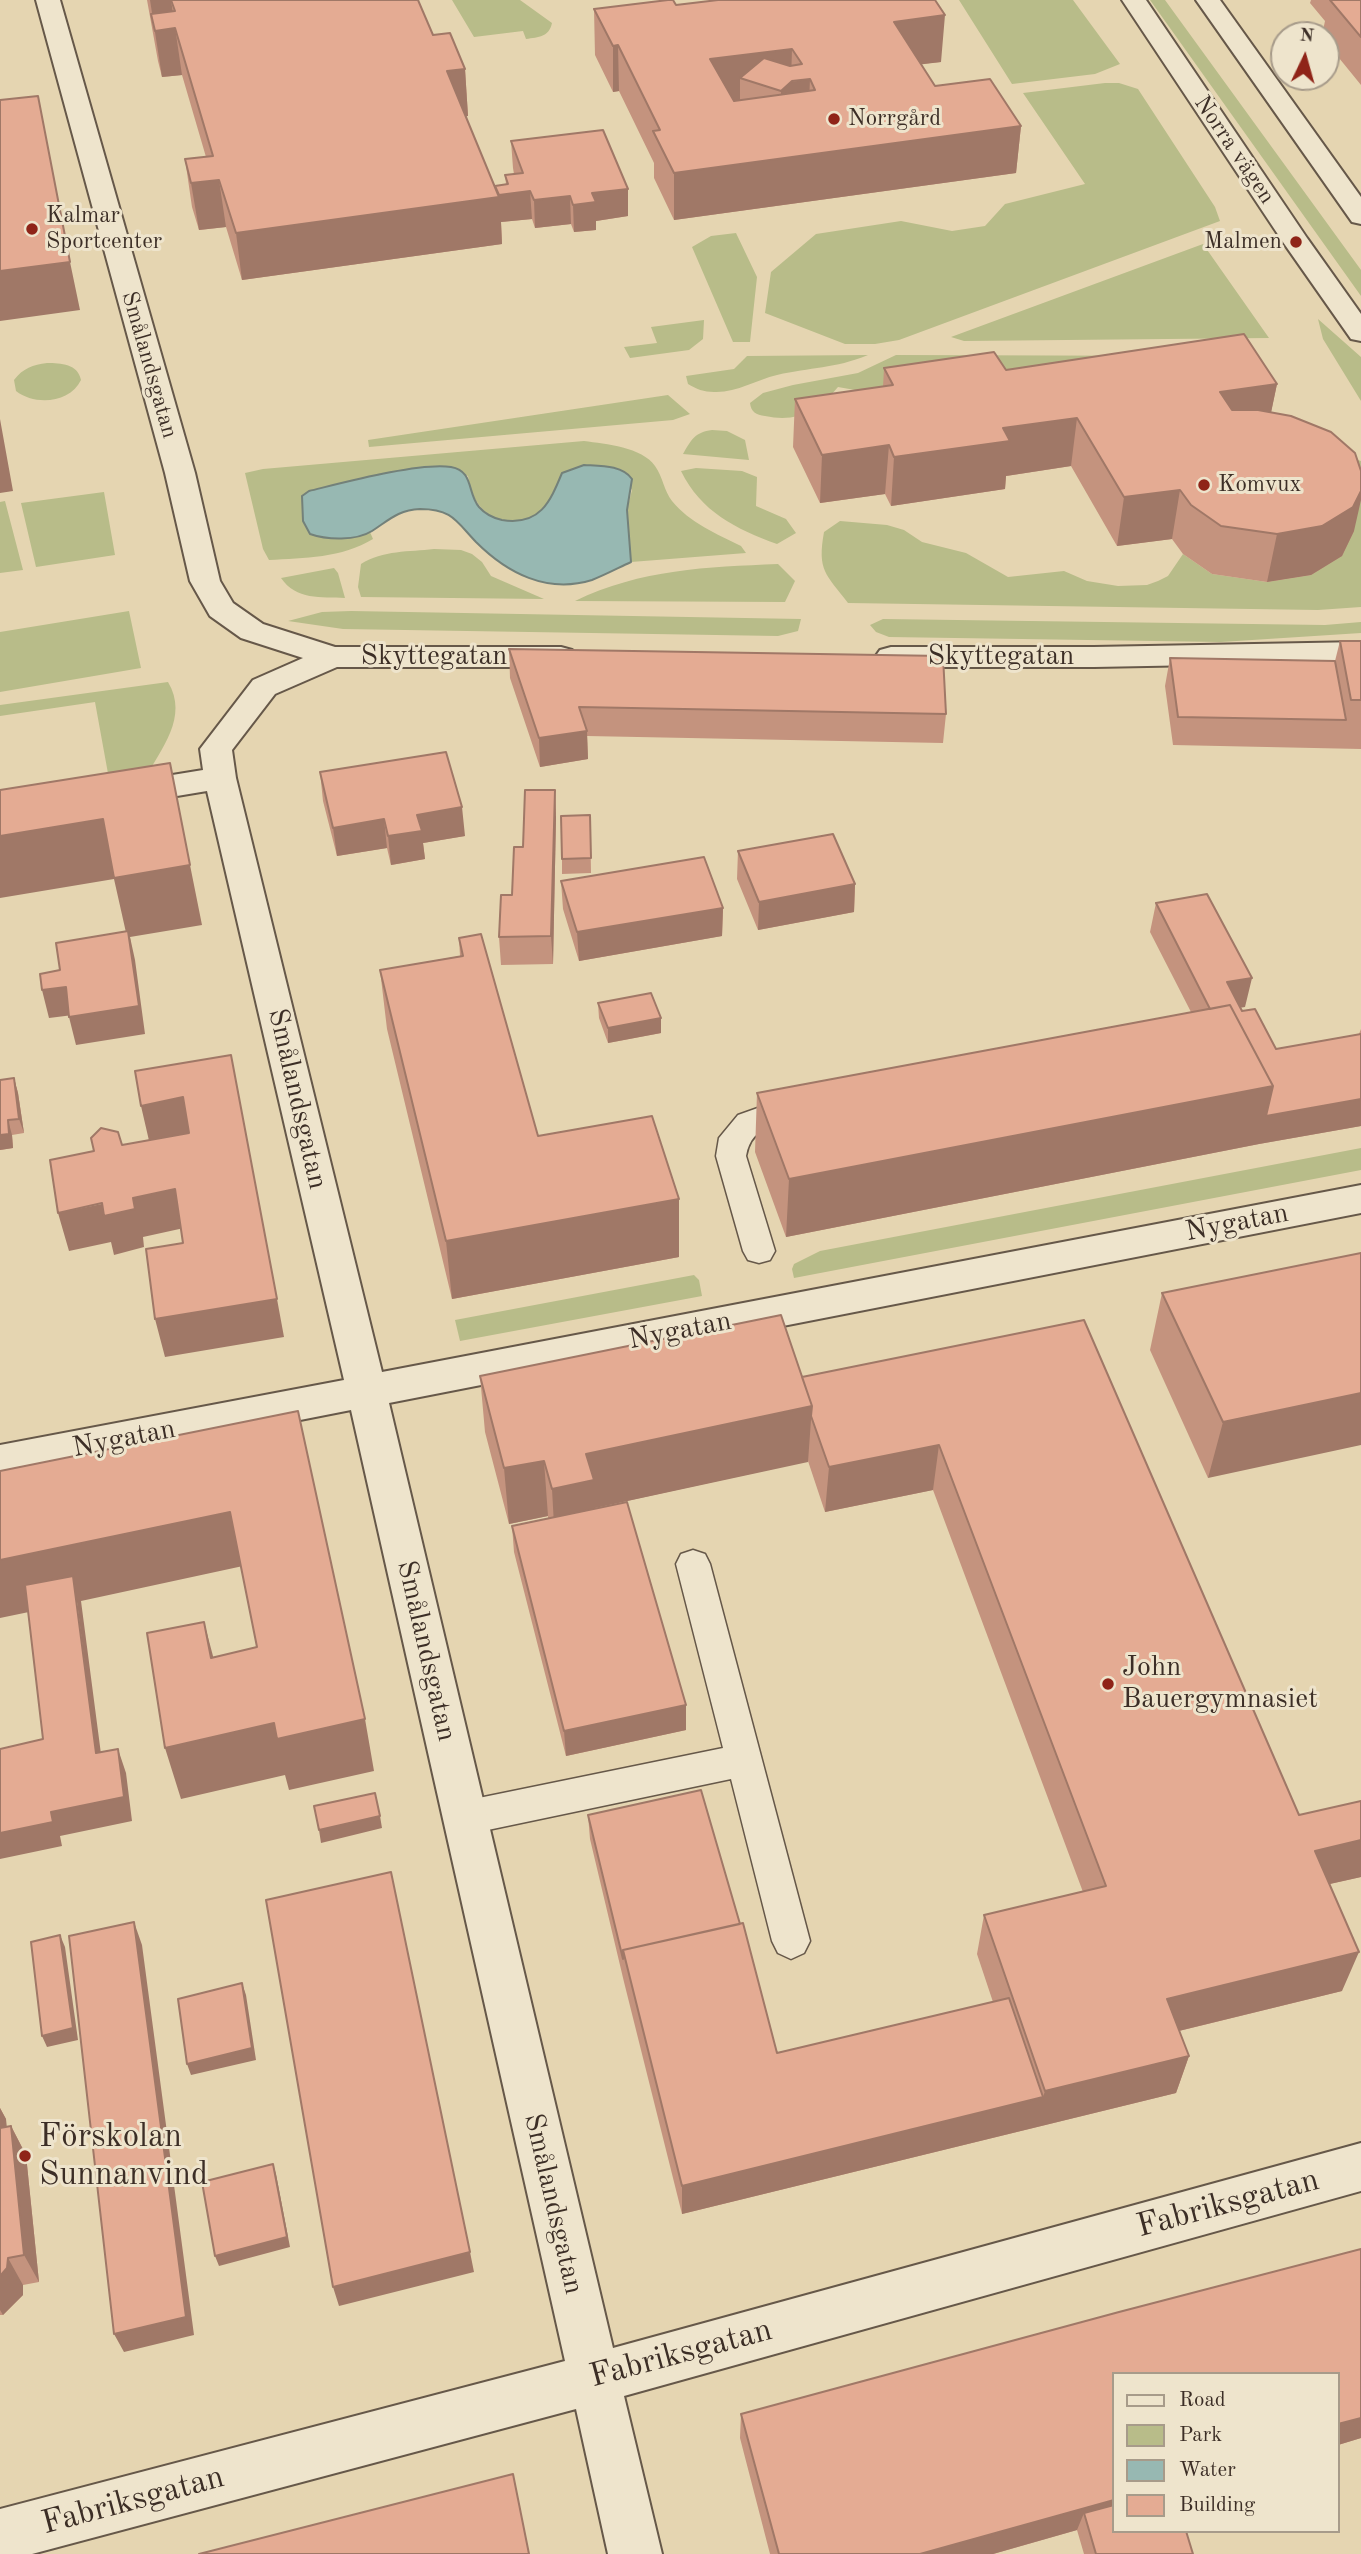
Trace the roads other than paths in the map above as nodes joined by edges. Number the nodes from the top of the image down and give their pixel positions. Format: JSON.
{"nodes":[{"id":1,"x":48,"y":0,"type":"edge"},
{"id":2,"x":1134,"y":0,"type":"edge"},
{"id":3,"x":1208,"y":0,"type":"edge"},
{"id":4,"x":1361,"y":216,"type":"edge"},
{"id":5,"x":1361,"y":333,"type":"edge"},
{"id":6,"x":1361,"y":652,"type":"edge"},
{"id":7,"x":332,"y":657,"type":"junction"},
{"id":8,"x":592,"y":657,"type":"edge"},
{"id":9,"x":863,"y":657,"type":"edge"},
{"id":10,"x":218,"y":763,"type":"junction"},
{"id":11,"x":92,"y":800,"type":"edge"},
{"id":12,"x":820,"y":1106,"type":"edge"},
{"id":13,"x":1361,"y":1199,"type":"edge"},
{"id":14,"x":759,"y":1251,"type":"dead end"},
{"id":15,"x":366,"y":1392,"type":"junction"},
{"id":16,"x":0,"y":1462,"type":"edge"},
{"id":17,"x":694,"y":1564,"type":"dead end"},
{"id":18,"x":745,"y":1760,"type":"junction"},
{"id":19,"x":464,"y":1818,"type":"junction"},
{"id":20,"x":791,"y":1941,"type":"dead end"},
{"id":21,"x":1361,"y":2167,"type":"edge"},
{"id":22,"x":593,"y":2379,"type":"junction"},
{"id":23,"x":0,"y":2536,"type":"edge"},
{"id":24,"x":635,"y":2554,"type":"edge"}],
"edges":[{"from":1,"to":7,"type":"street","name":"Smålandsgatan"},
{"from":2,"to":5,"type":"street","name":"Norra vägen"},
{"from":3,"to":4,"type":"street"},
{"from":6,"to":9,"type":"street","name":"Skyttegatan"},
{"from":7,"to":8,"type":"street","name":"Skyttegatan"},
{"from":7,"to":10,"type":"street","name":"Skyttegatan"},
{"from":10,"to":11,"type":"street"},
{"from":10,"to":15,"type":"street","name":"Smålandsgatan"},
{"from":12,"to":14,"type":"lane"},
{"from":13,"to":15,"type":"street","name":"Nygatan"},
{"from":15,"to":16,"type":"street","name":"Nygatan"},
{"from":15,"to":19,"type":"street","name":"Smålandsgatan"},
{"from":17,"to":18,"type":"lane"},
{"from":18,"to":19,"type":"lane"},
{"from":18,"to":20,"type":"lane"},
{"from":19,"to":22,"type":"street","name":"Smålandsgatan"},
{"from":21,"to":22,"type":"street","name":"Fabriksgatan"},
{"from":22,"to":23,"type":"street","name":"Fabriksgatan"},
{"from":22,"to":24,"type":"street","name":"Smålandsgatan"}]}
